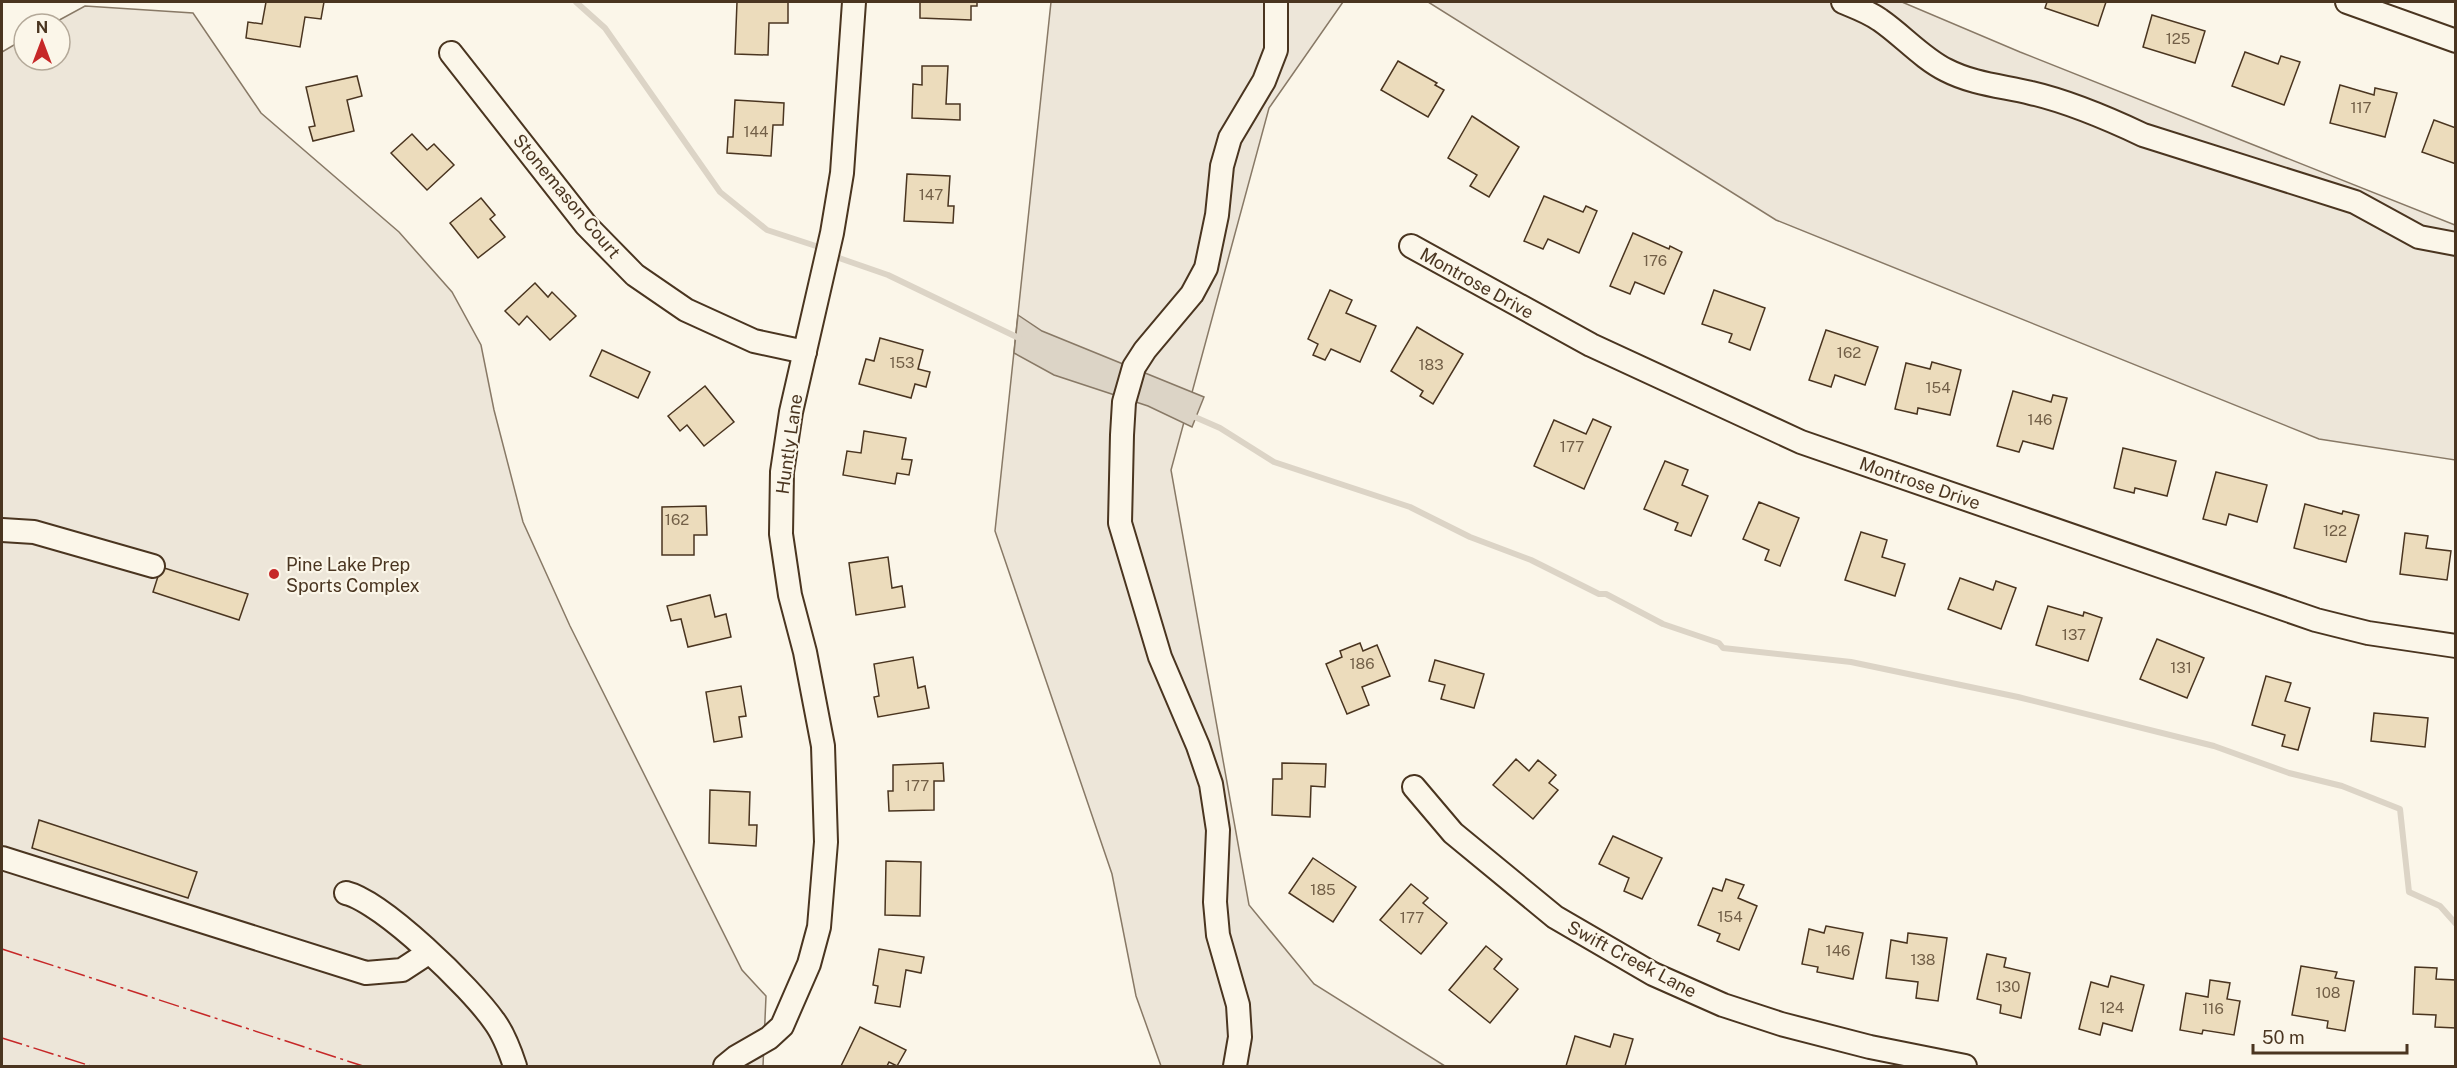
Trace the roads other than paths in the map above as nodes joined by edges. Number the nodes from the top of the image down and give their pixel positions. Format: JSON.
{"nodes":[{"id":1,"x":854,"y":2,"type":"edge"},
{"id":2,"x":1276,"y":2,"type":"edge"},
{"id":3,"x":1843,"y":2,"type":"edge"},
{"id":4,"x":2347,"y":2,"type":"edge"},
{"id":5,"x":2456,"y":41,"type":"edge"},
{"id":6,"x":451,"y":53,"type":"dead end"},
{"id":7,"x":2456,"y":244,"type":"edge"},
{"id":8,"x":1411,"y":246,"type":"dead end"},
{"id":9,"x":805,"y":352,"type":"junction"},
{"id":10,"x":2,"y":531,"type":"edge"},
{"id":11,"x":153,"y":566,"type":"dead end"},
{"id":12,"x":2456,"y":646,"type":"edge"},
{"id":13,"x":1414,"y":787,"type":"dead end"},
{"id":14,"x":2,"y":858,"type":"edge"},
{"id":15,"x":346,"y":893,"type":"dead end"},
{"id":16,"x":428,"y":953,"type":"junction"},
{"id":17,"x":516,"y":1066,"type":"edge"},
{"id":18,"x":725,"y":1066,"type":"edge"},
{"id":19,"x":1235,"y":1066,"type":"edge"},
{"id":20,"x":1965,"y":1066,"type":"edge"}],
"edges":[{"from":1,"to":9,"type":"street","name":"Huntly Lane"},
{"from":2,"to":19,"type":"street"},
{"from":3,"to":7,"type":"street"},
{"from":4,"to":5,"type":"street"},
{"from":6,"to":9,"type":"street","name":"Stonemason Court"},
{"from":8,"to":12,"type":"street","name":"Montrose Drive"},
{"from":9,"to":18,"type":"street","name":"Huntly Lane"},
{"from":10,"to":11,"type":"street"},
{"from":13,"to":20,"type":"street","name":"Swift Creek Lane"},
{"from":14,"to":16,"type":"street"},
{"from":15,"to":16,"type":"street"},
{"from":16,"to":17,"type":"street"}]}
